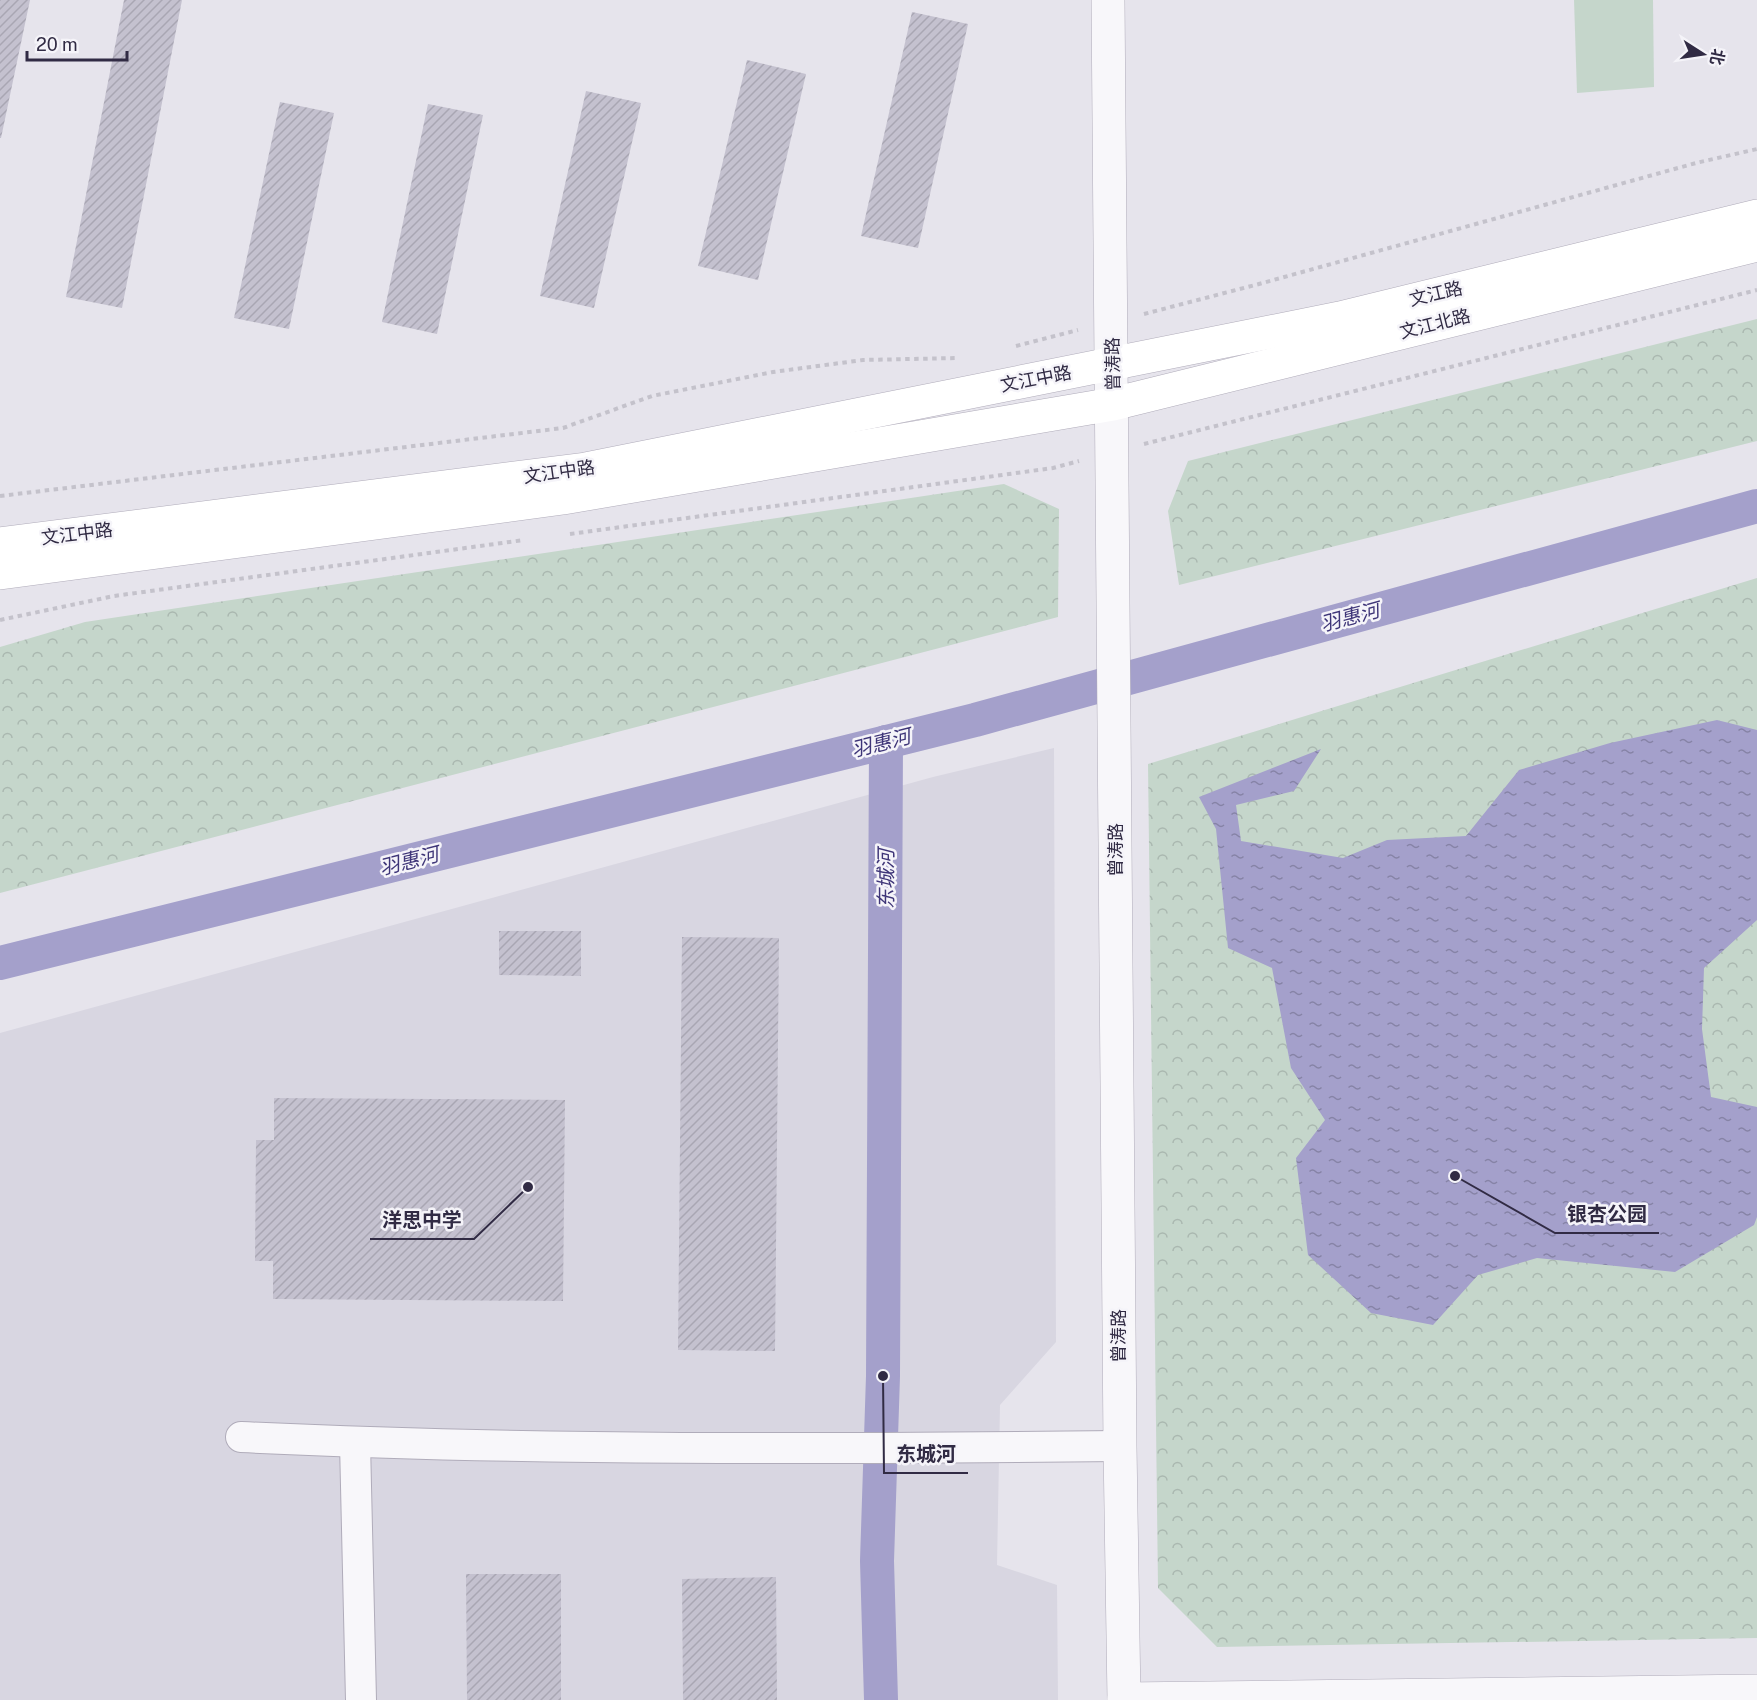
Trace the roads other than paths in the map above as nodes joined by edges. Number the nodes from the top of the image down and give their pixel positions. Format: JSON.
{"nodes":[{"id":1,"x":1108,"y":0,"type":"edge"},
{"id":2,"x":1757,"y":216,"type":"edge"},
{"id":3,"x":1757,"y":244,"type":"edge"},
{"id":4,"x":1113,"y":363,"type":"junction"},
{"id":5,"x":1113,"y":404,"type":"junction"},
{"id":6,"x":0,"y":544,"type":"edge"},
{"id":7,"x":0,"y":573,"type":"edge"},
{"id":8,"x":241,"y":1437,"type":"dead end"},
{"id":9,"x":355,"y":1443,"type":"junction"},
{"id":10,"x":1120,"y":1446,"type":"junction"},
{"id":11,"x":1757,"y":1691,"type":"edge"},
{"id":12,"x":1124,"y":1699,"type":"edge"},
{"id":13,"x":361,"y":1700,"type":"edge"}],
"edges":[{"from":1,"to":4,"type":"street","name":"曾涛路"},
{"from":2,"to":4,"type":"main road","name":"文江路"},
{"from":3,"to":5,"type":"main road","name":"文江北路"},
{"from":4,"to":5,"type":"street","name":"曾涛路"},
{"from":4,"to":6,"type":"main road","name":"文江中路"},
{"from":5,"to":7,"type":"main road","name":"文江中路"},
{"from":5,"to":10,"type":"street","name":"曾涛路"},
{"from":8,"to":9,"type":"street"},
{"from":9,"to":10,"type":"street"},
{"from":9,"to":13,"type":"street"},
{"from":10,"to":12,"type":"street","name":"曾涛路"},
{"from":11,"to":12,"type":"street"}]}
